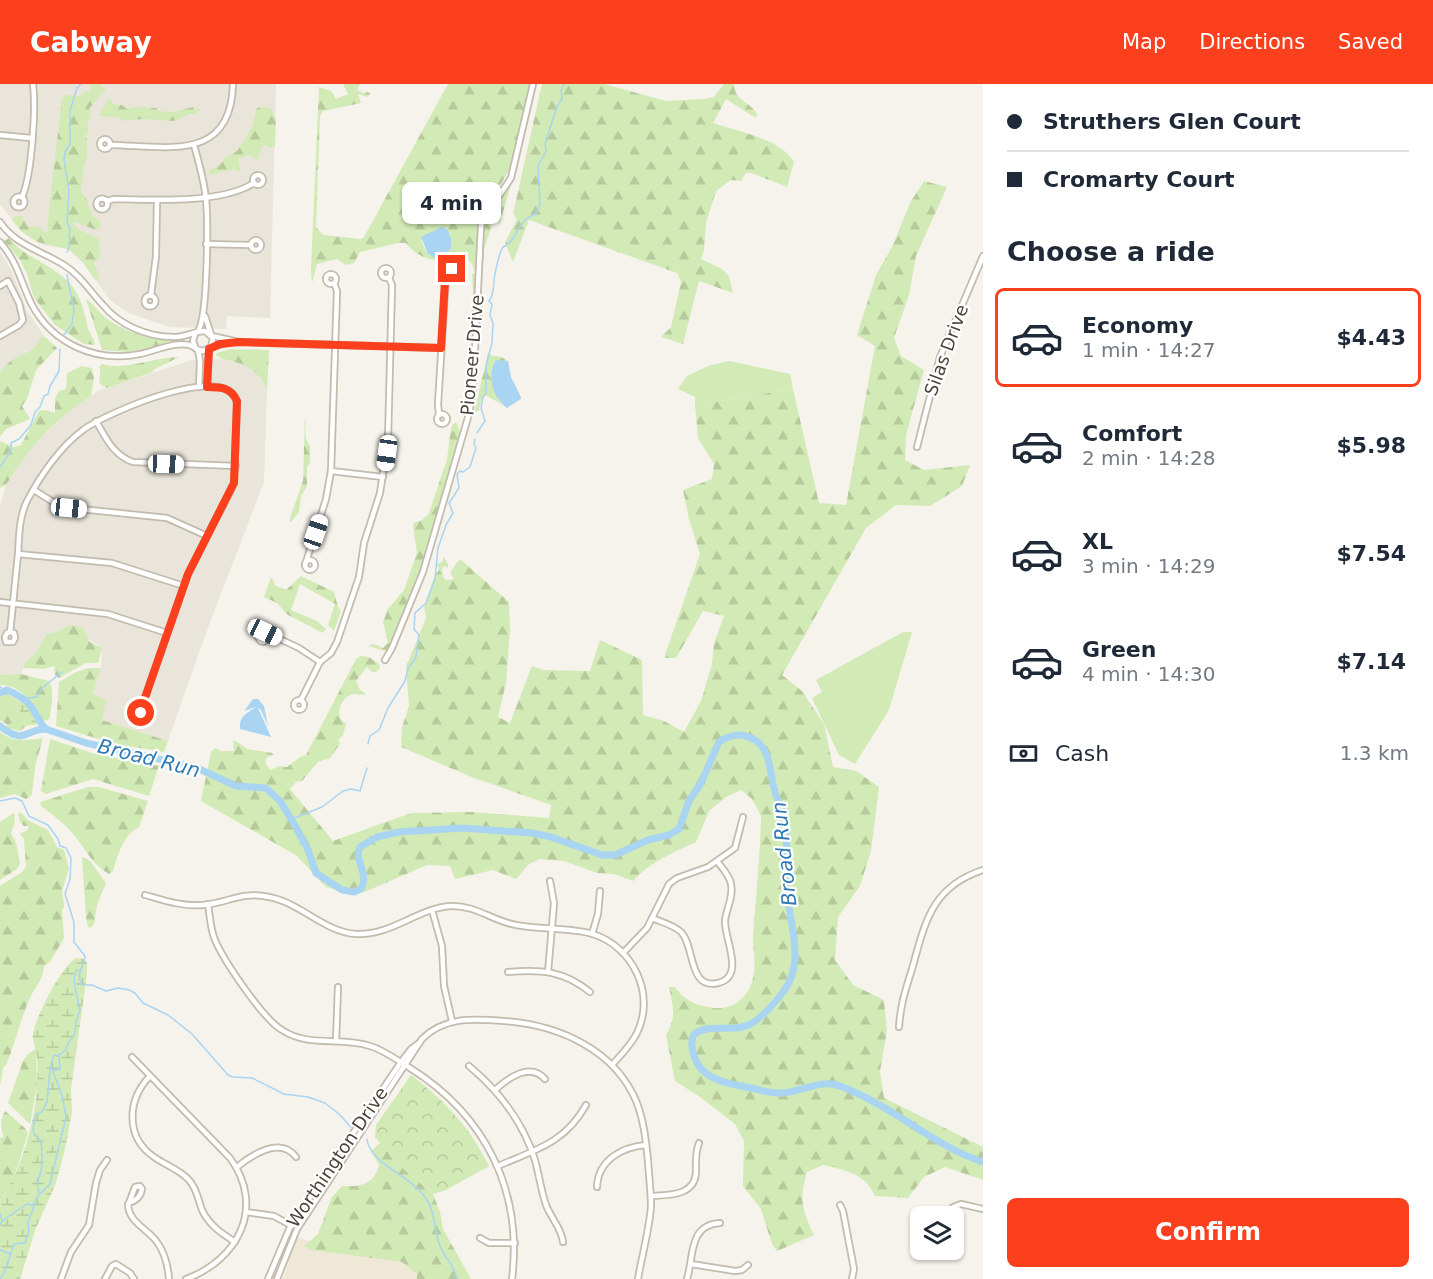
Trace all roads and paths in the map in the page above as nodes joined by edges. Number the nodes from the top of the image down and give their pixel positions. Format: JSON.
{"nodes":[{"id":1,"x":33,"y":84,"type":"edge"},
{"id":2,"x":233,"y":84,"type":"edge"},
{"id":3,"x":533,"y":84,"type":"edge"},
{"id":4,"x":0,"y":135,"type":"edge"},
{"id":5,"x":32,"y":138,"type":"junction"},
{"id":6,"x":111,"y":145,"type":"dead end"},
{"id":7,"x":194,"y":145,"type":"junction"},
{"id":8,"x":254,"y":183,"type":"dead end"},
{"id":9,"x":205,"y":196,"type":"junction"},
{"id":10,"x":22,"y":197,"type":"dead end"},
{"id":11,"x":157,"y":200,"type":"junction"},
{"id":12,"x":107,"y":201,"type":"dead end"},
{"id":13,"x":1,"y":226,"type":"edge"},
{"id":14,"x":0,"y":242,"type":"edge"},
{"id":15,"x":206,"y":244,"type":"junction"},
{"id":16,"x":251,"y":245,"type":"dead end"},
{"id":17,"x":983,"y":256,"type":"edge"},
{"id":18,"x":446,"y":276,"type":"dead end"},
{"id":19,"x":389,"y":278,"type":"dead end"},
{"id":20,"x":334,"y":283,"type":"dead end"},
{"id":21,"x":0,"y":286,"type":"edge"},
{"id":22,"x":151,"y":295,"type":"dead end"},
{"id":23,"x":204,"y":314,"type":"junction"},
{"id":24,"x":196,"y":333,"type":"junction"},
{"id":25,"x":211,"y":335,"type":"junction"},
{"id":26,"x":0,"y":336,"type":"edge"},
{"id":27,"x":239,"y":342,"type":"junction"},
{"id":28,"x":335,"y":344,"type":"junction"},
{"id":29,"x":391,"y":346,"type":"junction"},
{"id":30,"x":196,"y":348,"type":"junction"},
{"id":31,"x":210,"y":348,"type":"junction"},
{"id":32,"x":441,"y":348,"type":"junction"},
{"id":33,"x":199,"y":387,"type":"junction"},
{"id":34,"x":207,"y":387,"type":"junction"},
{"id":35,"x":439,"y":415,"type":"dead end"},
{"id":36,"x":96,"y":421,"type":"junction"},
{"id":37,"x":917,"y":447,"type":"dead end"},
{"id":38,"x":236,"y":465,"type":"junction"},
{"id":39,"x":331,"y":471,"type":"junction"},
{"id":40,"x":383,"y":477,"type":"junction"},
{"id":41,"x":34,"y":490,"type":"junction"},
{"id":42,"x":207,"y":536,"type":"junction"},
{"id":43,"x":18,"y":554,"type":"junction"},
{"id":44,"x":305,"y":564,"type":"dead end"},
{"id":45,"x":184,"y":586,"type":"junction"},
{"id":46,"x":0,"y":602,"type":"edge"},
{"id":47,"x":13,"y":604,"type":"junction"},
{"id":48,"x":10,"y":632,"type":"dead end"},
{"id":49,"x":265,"y":632,"type":"dead end"},
{"id":50,"x":167,"y":633,"type":"junction"},
{"id":51,"x":385,"y":660,"type":"dead end"},
{"id":52,"x":320,"y":662,"type":"junction"},
{"id":53,"x":300,"y":700,"type":"dead end"},
{"id":54,"x":140,"y":712,"type":"dead end"},
{"id":55,"x":743,"y":817,"type":"dead end"},
{"id":56,"x":717,"y":861,"type":"junction"},
{"id":57,"x":983,"y":870,"type":"edge"},
{"id":58,"x":549,"y":881,"type":"dead end"},
{"id":59,"x":600,"y":891,"type":"dead end"},
{"id":60,"x":144,"y":895,"type":"dead end"},
{"id":61,"x":208,"y":904,"type":"junction"},
{"id":62,"x":432,"y":910,"type":"junction"},
{"id":63,"x":652,"y":918,"type":"junction"},
{"id":64,"x":552,"y":929,"type":"junction"},
{"id":65,"x":592,"y":934,"type":"junction"},
{"id":66,"x":623,"y":952,"type":"junction"},
{"id":67,"x":508,"y":972,"type":"dead end"},
{"id":68,"x":548,"y":972,"type":"junction"},
{"id":69,"x":338,"y":987,"type":"dead end"},
{"id":70,"x":590,"y":992,"type":"dead end"},
{"id":71,"x":453,"y":1021,"type":"junction"},
{"id":72,"x":899,"y":1027,"type":"dead end"},
{"id":73,"x":336,"y":1041,"type":"junction"},
{"id":74,"x":419,"y":1043,"type":"junction"},
{"id":75,"x":132,"y":1057,"type":"dead end"},
{"id":76,"x":401,"y":1062,"type":"junction"},
{"id":77,"x":406,"y":1065,"type":"junction"},
{"id":78,"x":612,"y":1065,"type":"junction"},
{"id":79,"x":469,"y":1066,"type":"dead end"},
{"id":80,"x":150,"y":1076,"type":"junction"},
{"id":81,"x":545,"y":1079,"type":"dead end"},
{"id":82,"x":495,"y":1090,"type":"junction"},
{"id":83,"x":586,"y":1105,"type":"dead end"},
{"id":84,"x":699,"y":1143,"type":"dead end"},
{"id":85,"x":646,"y":1144,"type":"junction"},
{"id":86,"x":532,"y":1151,"type":"junction"},
{"id":87,"x":296,"y":1157,"type":"dead end"},
{"id":88,"x":107,"y":1160,"type":"dead end"},
{"id":89,"x":498,"y":1166,"type":"junction"},
{"id":90,"x":237,"y":1167,"type":"junction"},
{"id":91,"x":597,"y":1187,"type":"dead end"},
{"id":92,"x":651,"y":1196,"type":"junction"},
{"id":93,"x":129,"y":1203,"type":"dead end"},
{"id":94,"x":840,"y":1205,"type":"dead end"},
{"id":95,"x":955,"y":1206,"type":"edge"},
{"id":96,"x":983,"y":1209,"type":"edge"},
{"id":97,"x":246,"y":1212,"type":"junction"},
{"id":98,"x":720,"y":1223,"type":"dead end"},
{"id":99,"x":291,"y":1226,"type":"junction"},
{"id":100,"x":297,"y":1229,"type":"junction"},
{"id":101,"x":480,"y":1238,"type":"dead end"},
{"id":102,"x":235,"y":1242,"type":"junction"},
{"id":103,"x":563,"y":1242,"type":"dead end"},
{"id":104,"x":515,"y":1243,"type":"junction"},
{"id":105,"x":691,"y":1264,"type":"junction"},
{"id":106,"x":748,"y":1265,"type":"dead end"},
{"id":107,"x":61,"y":1279,"type":"edge"},
{"id":108,"x":105,"y":1279,"type":"edge"},
{"id":109,"x":135,"y":1279,"type":"edge"},
{"id":110,"x":169,"y":1279,"type":"edge"},
{"id":111,"x":186,"y":1279,"type":"edge"},
{"id":112,"x":268,"y":1279,"type":"edge"},
{"id":113,"x":277,"y":1279,"type":"edge"},
{"id":114,"x":512,"y":1279,"type":"edge"},
{"id":115,"x":638,"y":1279,"type":"edge"},
{"id":116,"x":687,"y":1279,"type":"edge"},
{"id":117,"x":852,"y":1279,"type":"edge"}],
"edges":[{"from":1,"to":5,"type":"street"},
{"from":2,"to":7,"type":"street"},
{"from":3,"to":51,"type":"street","name":"Pioneer Drive"},
{"from":4,"to":5,"type":"street"},
{"from":5,"to":10,"type":"street"},
{"from":6,"to":7,"type":"street"},
{"from":7,"to":9,"type":"street"},
{"from":8,"to":9,"type":"street"},
{"from":9,"to":11,"type":"street"},
{"from":9,"to":15,"type":"street"},
{"from":11,"to":12,"type":"street"},
{"from":11,"to":22,"type":"street"},
{"from":13,"to":24,"type":"street"},
{"from":14,"to":30,"type":"street"},
{"from":15,"to":16,"type":"street"},
{"from":15,"to":23,"type":"street"},
{"from":17,"to":37,"type":"street","name":"Silas Drive"},
{"from":18,"to":32,"type":"street"},
{"from":19,"to":29,"type":"street"},
{"from":20,"to":28,"type":"street"},
{"from":21,"to":26,"type":"street"},
{"from":23,"to":24,"type":"street"},
{"from":23,"to":25,"type":"street"},
{"from":24,"to":25,"type":"street"},
{"from":24,"to":30,"type":"street"},
{"from":25,"to":27,"type":"street"},
{"from":25,"to":31,"type":"street"},
{"from":27,"to":28,"type":"street"},
{"from":27,"to":31,"type":"street"},
{"from":28,"to":29,"type":"street"},
{"from":28,"to":39,"type":"street"},
{"from":29,"to":32,"type":"street"},
{"from":29,"to":40,"type":"street"},
{"from":30,"to":31,"type":"street"},
{"from":30,"to":33,"type":"street"},
{"from":31,"to":34,"type":"street"},
{"from":32,"to":35,"type":"street"},
{"from":33,"to":34,"type":"street"},
{"from":33,"to":36,"type":"street"},
{"from":34,"to":38,"type":"street"},
{"from":36,"to":38,"type":"street"},
{"from":36,"to":41,"type":"street"},
{"from":38,"to":42,"type":"street"},
{"from":39,"to":40,"type":"street"},
{"from":39,"to":44,"type":"street"},
{"from":40,"to":52,"type":"street"},
{"from":41,"to":42,"type":"street"},
{"from":41,"to":43,"type":"street"},
{"from":42,"to":45,"type":"street"},
{"from":43,"to":45,"type":"street"},
{"from":43,"to":47,"type":"street"},
{"from":45,"to":50,"type":"street"},
{"from":46,"to":47,"type":"street"},
{"from":47,"to":48,"type":"street"},
{"from":47,"to":50,"type":"street"},
{"from":49,"to":52,"type":"street"},
{"from":50,"to":54,"type":"street"},
{"from":52,"to":53,"type":"street"},
{"from":55,"to":56,"type":"street"},
{"from":56,"to":63,"type":"street"},
{"from":56,"to":63,"type":"street"},
{"from":57,"to":72,"type":"street"},
{"from":58,"to":64,"type":"street"},
{"from":59,"to":65,"type":"street"},
{"from":60,"to":61,"type":"street"},
{"from":61,"to":62,"type":"street"},
{"from":61,"to":73,"type":"street"},
{"from":62,"to":64,"type":"street"},
{"from":62,"to":71,"type":"street"},
{"from":63,"to":66,"type":"street"},
{"from":64,"to":65,"type":"street"},
{"from":64,"to":68,"type":"street"},
{"from":65,"to":66,"type":"street"},
{"from":66,"to":78,"type":"street"},
{"from":67,"to":68,"type":"street"},
{"from":68,"to":70,"type":"street"},
{"from":69,"to":73,"type":"street"},
{"from":71,"to":74,"type":"street","name":"Worthington Drive"},
{"from":71,"to":78,"type":"street","name":"Worthington Drive"},
{"from":73,"to":76,"type":"street"},
{"from":74,"to":76,"type":"street","name":"Worthington Drive"},
{"from":74,"to":77,"type":"street","name":"Worthington Drive"},
{"from":75,"to":80,"type":"street"},
{"from":76,"to":77,"type":"street"},
{"from":76,"to":99,"type":"street","name":"Worthington Drive"},
{"from":77,"to":89,"type":"street"},
{"from":77,"to":100,"type":"street","name":"Worthington Drive"},
{"from":78,"to":85,"type":"street","name":"Worthington Drive"},
{"from":79,"to":82,"type":"street"},
{"from":80,"to":90,"type":"street"},
{"from":80,"to":102,"type":"street"},
{"from":81,"to":82,"type":"street"},
{"from":82,"to":86,"type":"street"},
{"from":83,"to":86,"type":"street"},
{"from":84,"to":92,"type":"street"},
{"from":85,"to":91,"type":"street"},
{"from":85,"to":92,"type":"street","name":"Worthington Drive"},
{"from":86,"to":89,"type":"street"},
{"from":86,"to":103,"type":"street"},
{"from":87,"to":90,"type":"street"},
{"from":88,"to":107,"type":"street"},
{"from":89,"to":104,"type":"street"},
{"from":90,"to":97,"type":"street"},
{"from":92,"to":115,"type":"street","name":"Worthington Drive"},
{"from":93,"to":110,"type":"street"},
{"from":94,"to":117,"type":"street"},
{"from":95,"to":96,"type":"street"},
{"from":97,"to":99,"type":"street"},
{"from":97,"to":102,"type":"street"},
{"from":98,"to":105,"type":"street"},
{"from":99,"to":100,"type":"street"},
{"from":99,"to":112,"type":"street","name":"Worthington Drive"},
{"from":100,"to":113,"type":"street","name":"Worthington Drive"},
{"from":101,"to":104,"type":"street"},
{"from":102,"to":111,"type":"street"},
{"from":104,"to":114,"type":"street"},
{"from":105,"to":106,"type":"street"},
{"from":105,"to":116,"type":"street"},
{"from":108,"to":109,"type":"street"}]}
